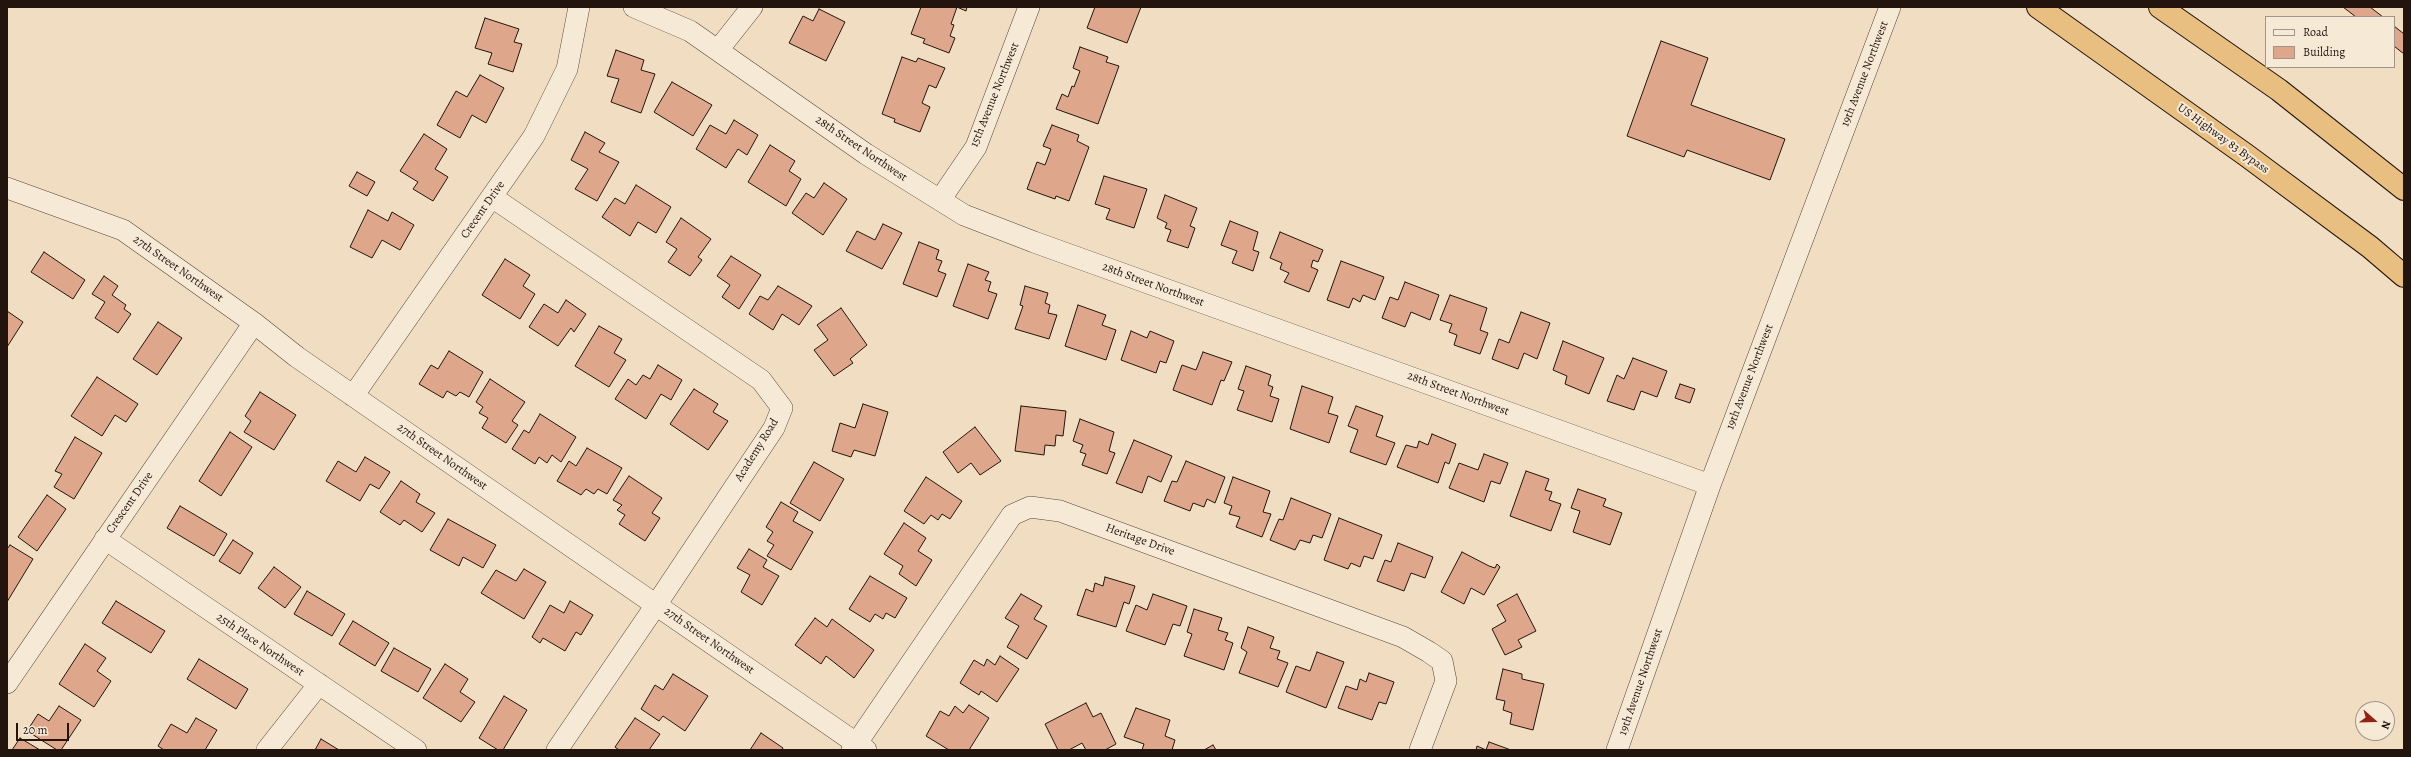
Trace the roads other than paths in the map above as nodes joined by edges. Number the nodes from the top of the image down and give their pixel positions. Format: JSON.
{"nodes":[{"id":1,"x":579,"y":7,"type":"edge"},
{"id":2,"x":634,"y":7,"type":"edge"},
{"id":3,"x":752,"y":7,"type":"edge"},
{"id":4,"x":1029,"y":7,"type":"edge"},
{"id":5,"x":1890,"y":7,"type":"edge"},
{"id":6,"x":2038,"y":7,"type":"edge"},
{"id":7,"x":2160,"y":7,"type":"edge"},
{"id":8,"x":718,"y":50,"type":"junction"},
{"id":9,"x":2404,"y":189,"type":"edge"},
{"id":10,"x":8,"y":193,"type":"edge"},
{"id":11,"x":492,"y":197,"type":"junction"},
{"id":12,"x":940,"y":200,"type":"junction"},
{"id":13,"x":2404,"y":276,"type":"edge"},
{"id":14,"x":254,"y":323,"type":"junction"},
{"id":15,"x":353,"y":396,"type":"junction"},
{"id":16,"x":1710,"y":485,"type":"junction"},
{"id":17,"x":105,"y":539,"type":"junction"},
{"id":18,"x":656,"y":605,"type":"junction"},
{"id":19,"x":7,"y":683,"type":"edge"},
{"id":20,"x":319,"y":684,"type":"junction"},
{"id":21,"x":858,"y":748,"type":"edge"},
{"id":22,"x":267,"y":750,"type":"edge"},
{"id":23,"x":416,"y":750,"type":"edge"},
{"id":24,"x":557,"y":750,"type":"edge"},
{"id":25,"x":1420,"y":750,"type":"edge"},
{"id":26,"x":1617,"y":750,"type":"edge"}],
"edges":[{"from":1,"to":11,"type":"street","name":"Crecent Drive"},
{"from":2,"to":8,"type":"street","name":"28th Street Northwest"},
{"from":3,"to":8,"type":"street"},
{"from":4,"to":12,"type":"street","name":"15th Avenue Northwest"},
{"from":5,"to":16,"type":"street","name":"19th Avenue Northwest"},
{"from":6,"to":13,"type":"highway","name":"US Highway 83 Bypass"},
{"from":7,"to":9,"type":"highway"},
{"from":8,"to":12,"type":"street","name":"28th Street Northwest"},
{"from":10,"to":14,"type":"street","name":"27th Street Northwest"},
{"from":11,"to":15,"type":"street","name":"Crecent Drive"},
{"from":11,"to":18,"type":"street","name":"Academy Road"},
{"from":12,"to":16,"type":"street","name":"28th Street Northwest"},
{"from":14,"to":15,"type":"street","name":"27th Street Northwest"},
{"from":14,"to":17,"type":"street","name":"Crescent Drive"},
{"from":15,"to":18,"type":"street","name":"27th Street Northwest"},
{"from":16,"to":26,"type":"street","name":"19th Avenue Northwest"},
{"from":17,"to":19,"type":"street","name":"Crescent Drive"},
{"from":17,"to":20,"type":"street","name":"25th Place Northwest"},
{"from":18,"to":21,"type":"street","name":"27th Street Northwest"},
{"from":18,"to":24,"type":"street","name":"Academy Road"},
{"from":20,"to":22,"type":"street"},
{"from":20,"to":23,"type":"street","name":"25th Place Northwest"},
{"from":21,"to":25,"type":"street","name":"Heritage Drive"}]}
